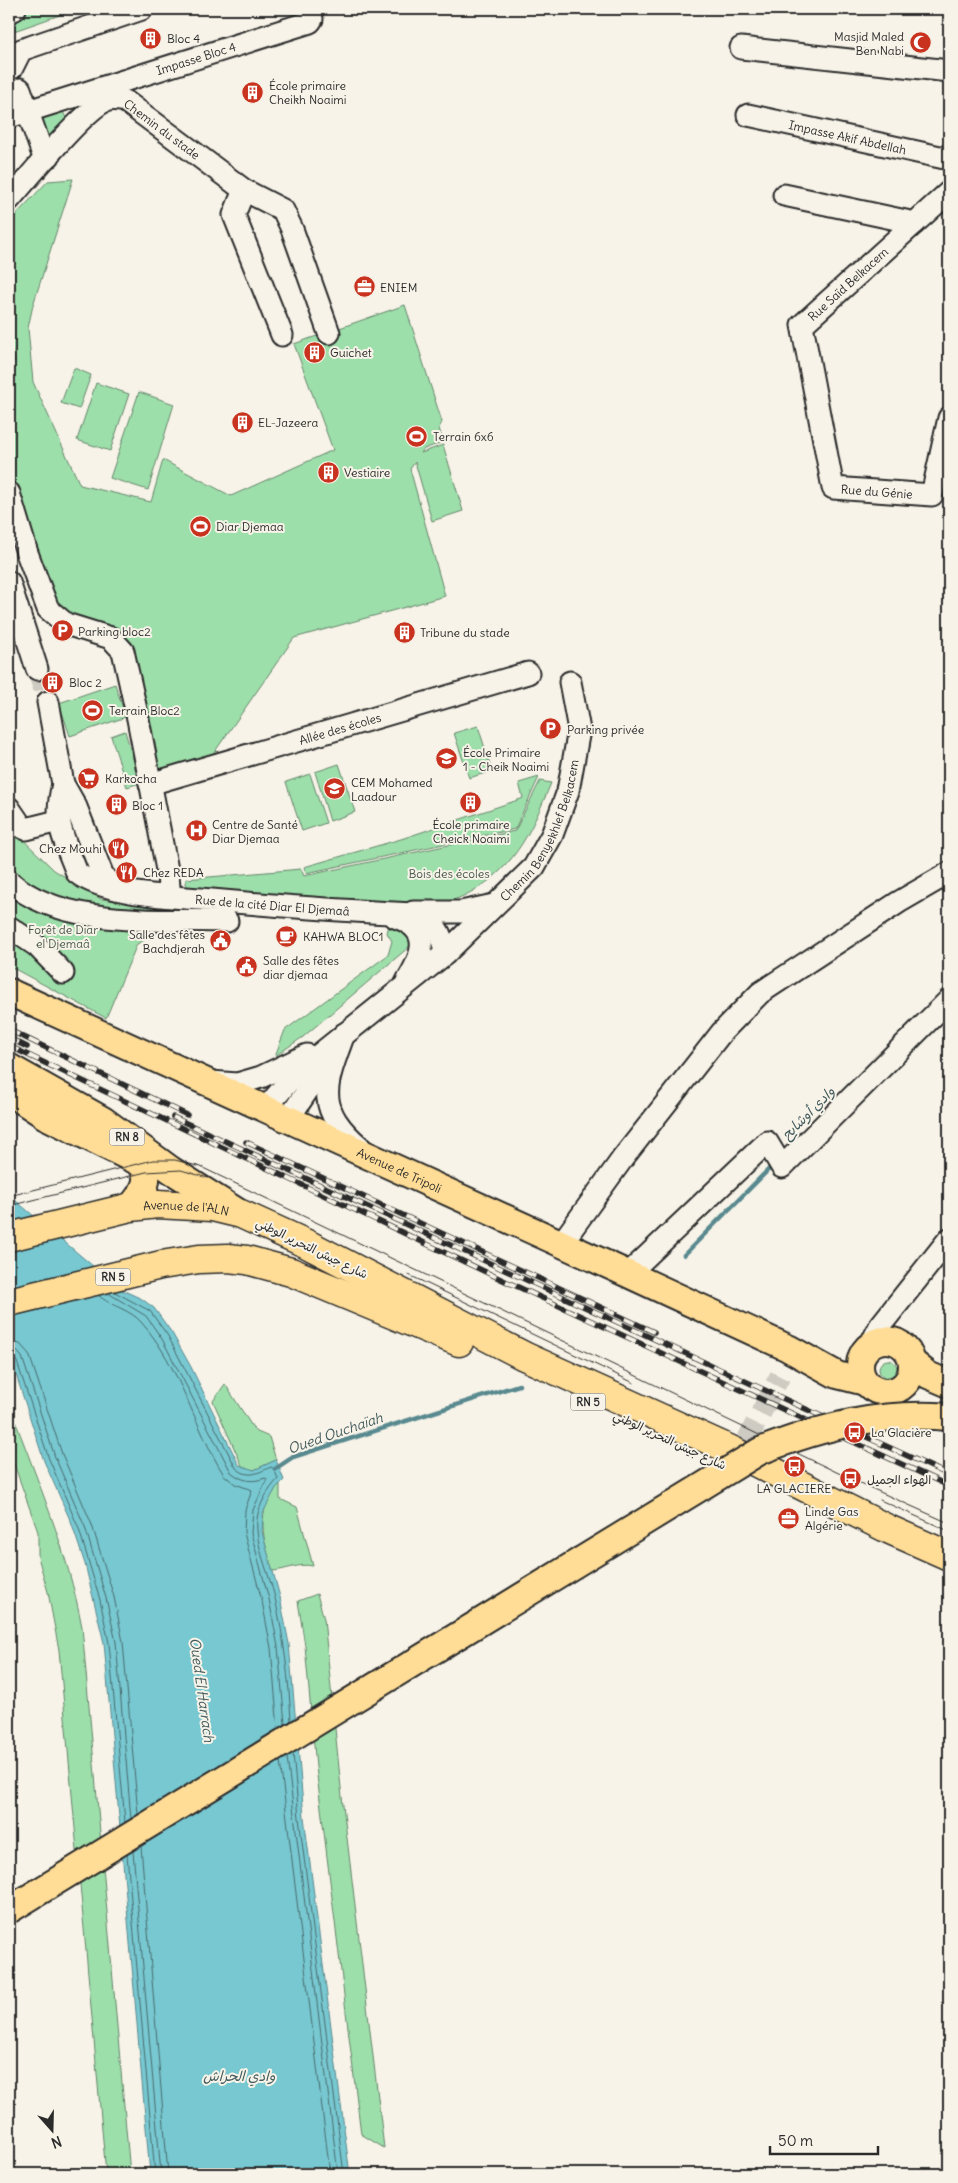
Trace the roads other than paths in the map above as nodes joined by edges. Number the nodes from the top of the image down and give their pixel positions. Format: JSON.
{"nodes":[{"id":1,"x":15,"y":9,"type":"edge"},
{"id":2,"x":142,"y":9,"type":"edge"},
{"id":3,"x":309,"y":9,"type":"edge"},
{"id":4,"x":9,"y":12,"type":"edge"},
{"id":5,"x":741,"y":48,"type":"dead end"},
{"id":6,"x":10,"y":64,"type":"edge"},
{"id":7,"x":949,"y":71,"type":"edge"},
{"id":8,"x":20,"y":89,"type":"dead end"},
{"id":9,"x":68,"y":99,"type":"junction"},
{"id":10,"x":18,"y":114,"type":"edge"},
{"id":11,"x":748,"y":115,"type":"dead end"},
{"id":12,"x":77,"y":125,"type":"junction"},
{"id":13,"x":49,"y":156,"type":"junction"},
{"id":14,"x":949,"y":159,"type":"edge"},
{"id":15,"x":244,"y":190,"type":"junction"},
{"id":16,"x":949,"y":192,"type":"edge"},
{"id":17,"x":784,"y":195,"type":"dead end"},
{"id":18,"x":9,"y":200,"type":"edge"},
{"id":19,"x":915,"y":223,"type":"junction"},
{"id":20,"x":328,"y":333,"type":"dead end"},
{"id":21,"x":282,"y":335,"type":"dead end"},
{"id":22,"x":949,"y":418,"type":"edge"},
{"id":23,"x":833,"y":488,"type":"joint"},
{"id":24,"x":9,"y":493,"type":"edge"},
{"id":25,"x":9,"y":582,"type":"edge"},
{"id":26,"x":37,"y":669,"type":"tunnel mouth"},
{"id":27,"x":528,"y":673,"type":"dead end"},
{"id":28,"x":570,"y":682,"type":"dead end"},
{"id":29,"x":48,"y":702,"type":"tunnel mouth"},
{"id":30,"x":63,"y":784,"type":"junction"},
{"id":31,"x":150,"y":784,"type":"junction"},
{"id":32,"x":9,"y":808,"type":"edge"},
{"id":33,"x":58,"y":821,"type":"junction"},
{"id":34,"x":949,"y":873,"type":"edge"},
{"id":35,"x":9,"y":881,"type":"edge"},
{"id":36,"x":117,"y":888,"type":"junction"},
{"id":37,"x":164,"y":896,"type":"junction"},
{"id":38,"x":496,"y":904,"type":"junction"},
{"id":39,"x":380,"y":912,"type":"junction"},
{"id":40,"x":227,"y":921,"type":"dead end"},
{"id":41,"x":9,"y":927,"type":"edge"},
{"id":42,"x":446,"y":954,"type":"junction"},
{"id":43,"x":63,"y":973,"type":"dead end"},
{"id":44,"x":406,"y":984,"type":"junction"},
{"id":45,"x":9,"y":992,"type":"edge"},
{"id":46,"x":949,"y":1000,"type":"edge"},
{"id":47,"x":344,"y":1034,"type":"junction"},
{"id":48,"x":9,"y":1068,"type":"edge"},
{"id":49,"x":203,"y":1081,"type":"junction"},
{"id":50,"x":9,"y":1092,"type":"edge"},
{"id":51,"x":279,"y":1116,"type":"junction"},
{"id":52,"x":374,"y":1159,"type":"junction"},
{"id":53,"x":131,"y":1207,"type":"junction"},
{"id":54,"x":241,"y":1214,"type":"junction"},
{"id":55,"x":9,"y":1237,"type":"edge"},
{"id":56,"x":949,"y":1240,"type":"edge"},
{"id":57,"x":561,"y":1244,"type":"junction"},
{"id":58,"x":628,"y":1274,"type":"junction"},
{"id":59,"x":9,"y":1302,"type":"edge"},
{"id":60,"x":878,"y":1339,"type":"junction"},
{"id":61,"x":788,"y":1348,"type":"junction"},
{"id":62,"x":912,"y":1362,"type":"junction"},
{"id":63,"x":865,"y":1382,"type":"junction"},
{"id":64,"x":949,"y":1384,"type":"edge"},
{"id":65,"x":890,"y":1392,"type":"junction"},
{"id":66,"x":949,"y":1417,"type":"edge"},
{"id":67,"x":949,"y":1424,"type":"edge"},
{"id":68,"x":949,"y":1556,"type":"edge"},
{"id":69,"x":949,"y":1574,"type":"edge"},
{"id":70,"x":9,"y":1910,"type":"edge"}],
"edges":[{"from":1,"to":4,"type":"street"},
{"from":2,"to":6,"type":"street"},
{"from":3,"to":9,"type":"street","name":"Impasse Bloc 4"},
{"from":5,"to":7,"type":"street"},
{"from":8,"to":10,"type":"street"},
{"from":9,"to":10,"type":"street"},
{"from":9,"to":12,"type":"street"},
{"from":10,"to":13,"type":"street"},
{"from":11,"to":14,"type":"street","name":"Impasse Akif Abdellah"},
{"from":12,"to":13,"type":"street","name":"Chemin du stade"},
{"from":12,"to":15,"type":"street","name":"Chemin du stade"},
{"from":13,"to":18,"type":"street","name":"Chemin du stade"},
{"from":15,"to":20,"type":"street","name":"Chemin du stade"},
{"from":15,"to":21,"type":"street"},
{"from":16,"to":19,"type":"street","name":"Rue Saïd Belkacem"},
{"from":17,"to":19,"type":"street"},
{"from":19,"to":23,"type":"street","name":"Rue Saïd Belkacem"},
{"from":22,"to":23,"type":"street","name":"Rue du Génie"},
{"from":24,"to":31,"type":"street"},
{"from":25,"to":26,"type":"street"},
{"from":27,"to":31,"type":"street","name":"Allée des écoles"},
{"from":28,"to":38,"type":"street","name":"Chemin Benyekhlef Belkacem"},
{"from":29,"to":30,"type":"street"},
{"from":30,"to":33,"type":"street"},
{"from":30,"to":36,"type":"street"},
{"from":31,"to":37,"type":"street"},
{"from":32,"to":33,"type":"street"},
{"from":33,"to":36,"type":"street","name":"Rue de la cité Diar El Djemaâ"},
{"from":34,"to":57,"type":"street"},
{"from":35,"to":40,"type":"street"},
{"from":36,"to":37,"type":"street","name":"Rue de la cité Diar El Djemaâ"},
{"from":37,"to":39,"type":"street","name":"Rue de la cité Diar El Djemaâ"},
{"from":38,"to":39,"type":"street"},
{"from":38,"to":42,"type":"street","name":"Chemin Benyekhlef Belkacem"},
{"from":39,"to":42,"type":"street","name":"Rue de la cité Diar El Djemaâ"},
{"from":39,"to":44,"type":"street","name":"Rue de la cité Diar El Djemaâ"},
{"from":41,"to":43,"type":"street"},
{"from":42,"to":44,"type":"street","name":"Rue de la cité Diar El Djemaâ"},
{"from":44,"to":47,"type":"street","name":"Rue de la cité Diar El Djemaâ"},
{"from":45,"to":49,"type":"main road","name":"Avenue de Tripoli"},
{"from":46,"to":58,"type":"street"},
{"from":47,"to":49,"type":"street"},
{"from":47,"to":51,"type":"street"},
{"from":47,"to":52,"type":"street"},
{"from":48,"to":54,"type":"main road","number":"RN 8"},
{"from":49,"to":51,"type":"main road","name":"Avenue de Tripoli"},
{"from":50,"to":53,"type":"main road","number":"RN 8"},
{"from":51,"to":52,"type":"main road","name":"Avenue de Tripoli"},
{"from":52,"to":57,"type":"main road","name":"Avenue de Tripoli"},
{"from":53,"to":54,"type":"highway","name":"Avenue de l'ALN","number":"RN 5"},
{"from":53,"to":55,"type":"highway","number":"RN 5"},
{"from":54,"to":68,"type":"highway","name":"شارع جيش التحرير الوطني","number":"RN 5"},
{"from":56,"to":60,"type":"street"},
{"from":57,"to":58,"type":"main road","name":"Avenue de Tripoli"},
{"from":58,"to":61,"type":"main road","name":"Avenue de Tripoli"},
{"from":59,"to":69,"type":"highway","name":"شارع جيش التحرير الوطني","number":"RN 5"},
{"from":60,"to":61,"type":"main road","name":"Avenue de Tripoli"},
{"from":60,"to":62,"type":"main road"},
{"from":60,"to":63,"type":"main road"},
{"from":61,"to":63,"type":"main road","name":"Avenue de Tripoli"},
{"from":62,"to":64,"type":"main road"},
{"from":62,"to":65,"type":"main road"},
{"from":63,"to":65,"type":"main road"},
{"from":65,"to":67,"type":"main road"},
{"from":66,"to":70,"type":"main road","bridge":true}]}
